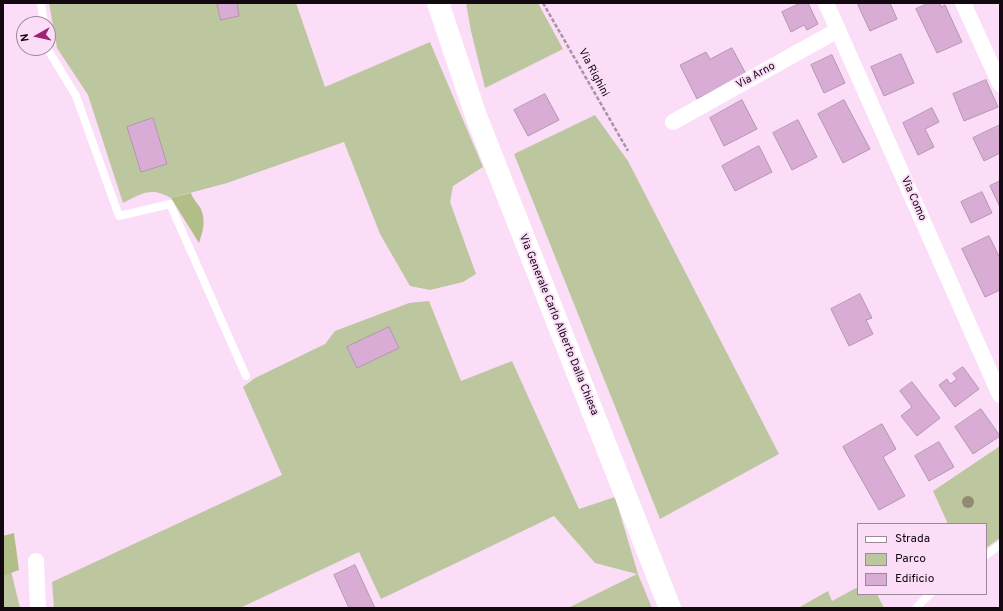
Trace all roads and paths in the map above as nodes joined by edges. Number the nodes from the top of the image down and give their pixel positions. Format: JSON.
{"nodes":[{"id":1,"x":41,"y":3,"type":"edge"},
{"id":2,"x":438,"y":3,"type":"edge"},
{"id":3,"x":443,"y":3,"type":"edge"},
{"id":4,"x":543,"y":3,"type":"edge"},
{"id":5,"x":826,"y":3,"type":"edge"},
{"id":6,"x":963,"y":3,"type":"edge"},
{"id":7,"x":43,"y":16,"type":"edge"},
{"id":8,"x":838,"y":30,"type":"junction"},
{"id":9,"x":450,"y":40,"type":"junction"},
{"id":10,"x":52,"y":56,"type":"edge"},
{"id":11,"x":1000,"y":84,"type":"edge"},
{"id":12,"x":673,"y":122,"type":"dead end"},
{"id":13,"x":628,"y":151,"type":"dead end"},
{"id":14,"x":246,"y":376,"type":"dead end"},
{"id":15,"x":1000,"y":396,"type":"edge"},
{"id":16,"x":1000,"y":545,"type":"edge"},
{"id":17,"x":987,"y":554,"type":"edge"},
{"id":18,"x":36,"y":561,"type":"dead end"},
{"id":19,"x":929,"y":595,"type":"edge"},
{"id":20,"x":38,"y":608,"type":"edge"},
{"id":21,"x":670,"y":608,"type":"edge"},
{"id":22,"x":916,"y":608,"type":"edge"}],
"edges":[{"from":1,"to":7,"type":"lane"},
{"from":2,"to":9,"type":"street","name":"Via Generale Carlo Alberto Dalla Chiesa"},
{"from":3,"to":9,"type":"street","name":"Via Generale Carlo Alberto Dalla Chiesa"},
{"from":4,"to":13,"type":"path","name":"Via Righini"},
{"from":5,"to":8,"type":"street","name":"Via Como"},
{"from":6,"to":11,"type":"street"},
{"from":8,"to":12,"type":"street","name":"Via Arno"},
{"from":8,"to":15,"type":"street","name":"Via Como"},
{"from":9,"to":21,"type":"street","name":"Via Generale Carlo Alberto Dalla Chiesa"},
{"from":10,"to":14,"type":"lane"},
{"from":16,"to":17,"type":"lane"},
{"from":18,"to":20,"type":"street"},
{"from":19,"to":22,"type":"lane"}]}
